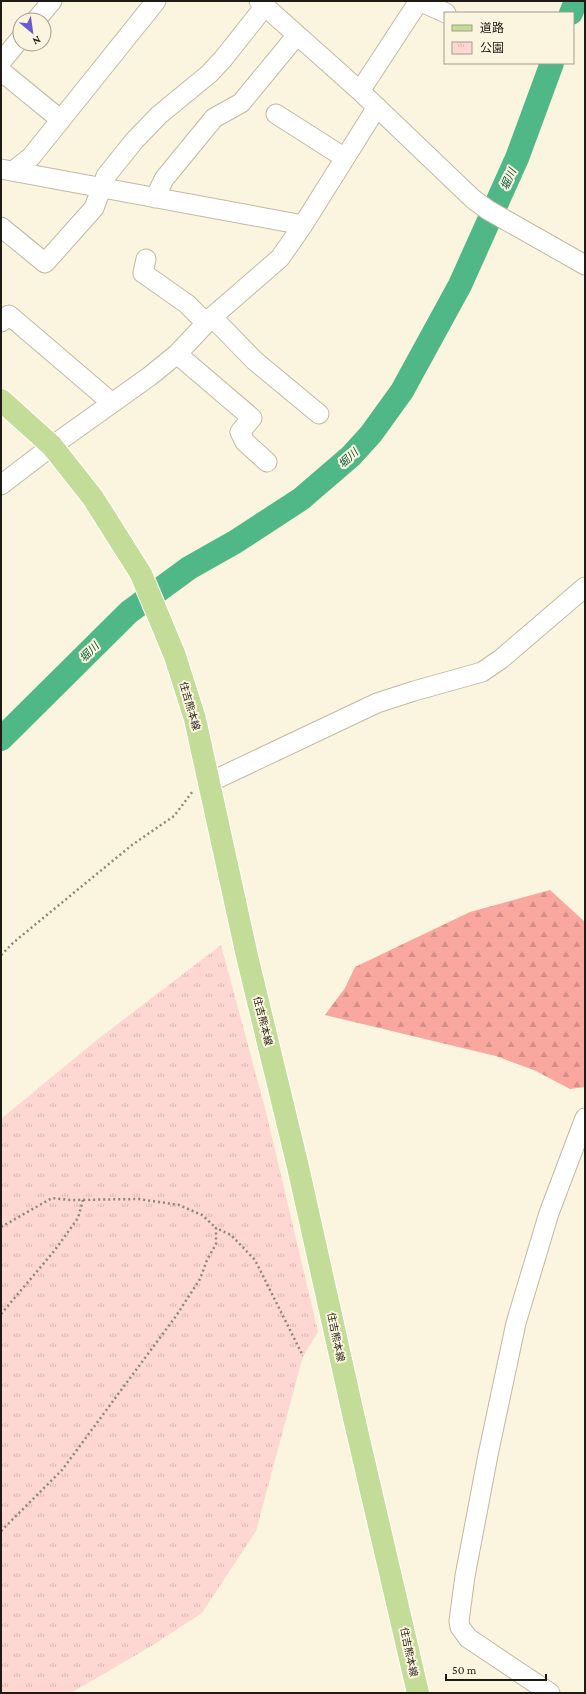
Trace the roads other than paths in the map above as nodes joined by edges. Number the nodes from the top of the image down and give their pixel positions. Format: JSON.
{"nodes":[{"id":1,"x":52,"y":1,"type":"edge"},
{"id":2,"x":156,"y":1,"type":"edge"},
{"id":3,"x":419,"y":1,"type":"edge"},
{"id":4,"x":262,"y":4,"type":"edge"},
{"id":5,"x":43,"y":12,"type":"edge"},
{"id":6,"x":444,"y":12,"type":"edge"},
{"id":7,"x":297,"y":35,"type":"junction"},
{"id":8,"x":12,"y":49,"type":"edge"},
{"id":9,"x":1,"y":62,"type":"edge"},
{"id":10,"x":1,"y":71,"type":"edge"},
{"id":11,"x":360,"y":91,"type":"junction"},
{"id":12,"x":377,"y":107,"type":"junction"},
{"id":13,"x":276,"y":114,"type":"dead end"},
{"id":14,"x":61,"y":120,"type":"junction"},
{"id":15,"x":346,"y":158,"type":"junction"},
{"id":16,"x":5,"y":167,"type":"edge"},
{"id":17,"x":102,"y":188,"type":"junction"},
{"id":18,"x":155,"y":198,"type":"junction"},
{"id":19,"x":303,"y":225,"type":"junction"},
{"id":20,"x":1,"y":227,"type":"edge"},
{"id":21,"x":146,"y":259,"type":"dead end"},
{"id":22,"x":585,"y":265,"type":"edge"},
{"id":23,"x":209,"y":320,"type":"junction"},
{"id":24,"x":1,"y":322,"type":"edge"},
{"id":25,"x":177,"y":354,"type":"junction"},
{"id":26,"x":1,"y":400,"type":"edge"},
{"id":27,"x":112,"y":403,"type":"junction"},
{"id":28,"x":319,"y":414,"type":"dead end"},
{"id":29,"x":52,"y":446,"type":"junction"},
{"id":30,"x":267,"y":462,"type":"dead end"},
{"id":31,"x":1,"y":485,"type":"edge"},
{"id":32,"x":585,"y":587,"type":"edge"},
{"id":33,"x":208,"y":783,"type":"junction"},
{"id":34,"x":585,"y":1118,"type":"edge"},
{"id":35,"x":418,"y":1693,"type":"edge"},
{"id":36,"x":550,"y":1693,"type":"edge"}],
"edges":[{"from":1,"to":5,"type":"street"},
{"from":2,"to":14,"type":"street"},
{"from":3,"to":6,"type":"street"},
{"from":3,"to":11,"type":"street"},
{"from":4,"to":7,"type":"street"},
{"from":4,"to":17,"type":"street"},
{"from":7,"to":11,"type":"street"},
{"from":7,"to":18,"type":"street"},
{"from":8,"to":9,"type":"street"},
{"from":10,"to":14,"type":"street"},
{"from":11,"to":12,"type":"street"},
{"from":12,"to":15,"type":"street"},
{"from":12,"to":22,"type":"street"},
{"from":13,"to":15,"type":"street"},
{"from":14,"to":16,"type":"street"},
{"from":15,"to":19,"type":"street"},
{"from":16,"to":17,"type":"street"},
{"from":17,"to":18,"type":"street"},
{"from":17,"to":20,"type":"street"},
{"from":18,"to":19,"type":"street"},
{"from":19,"to":23,"type":"street"},
{"from":21,"to":23,"type":"street"},
{"from":23,"to":25,"type":"street"},
{"from":23,"to":28,"type":"street"},
{"from":24,"to":27,"type":"street"},
{"from":25,"to":27,"type":"street"},
{"from":25,"to":30,"type":"street"},
{"from":26,"to":29,"type":"main road","name":"住吉熊本線"},
{"from":27,"to":29,"type":"street"},
{"from":29,"to":31,"type":"street"},
{"from":29,"to":33,"type":"main road","name":"住吉熊本線"},
{"from":32,"to":33,"type":"street"},
{"from":33,"to":35,"type":"main road","name":"住吉熊本線"},
{"from":34,"to":36,"type":"street"}]}
